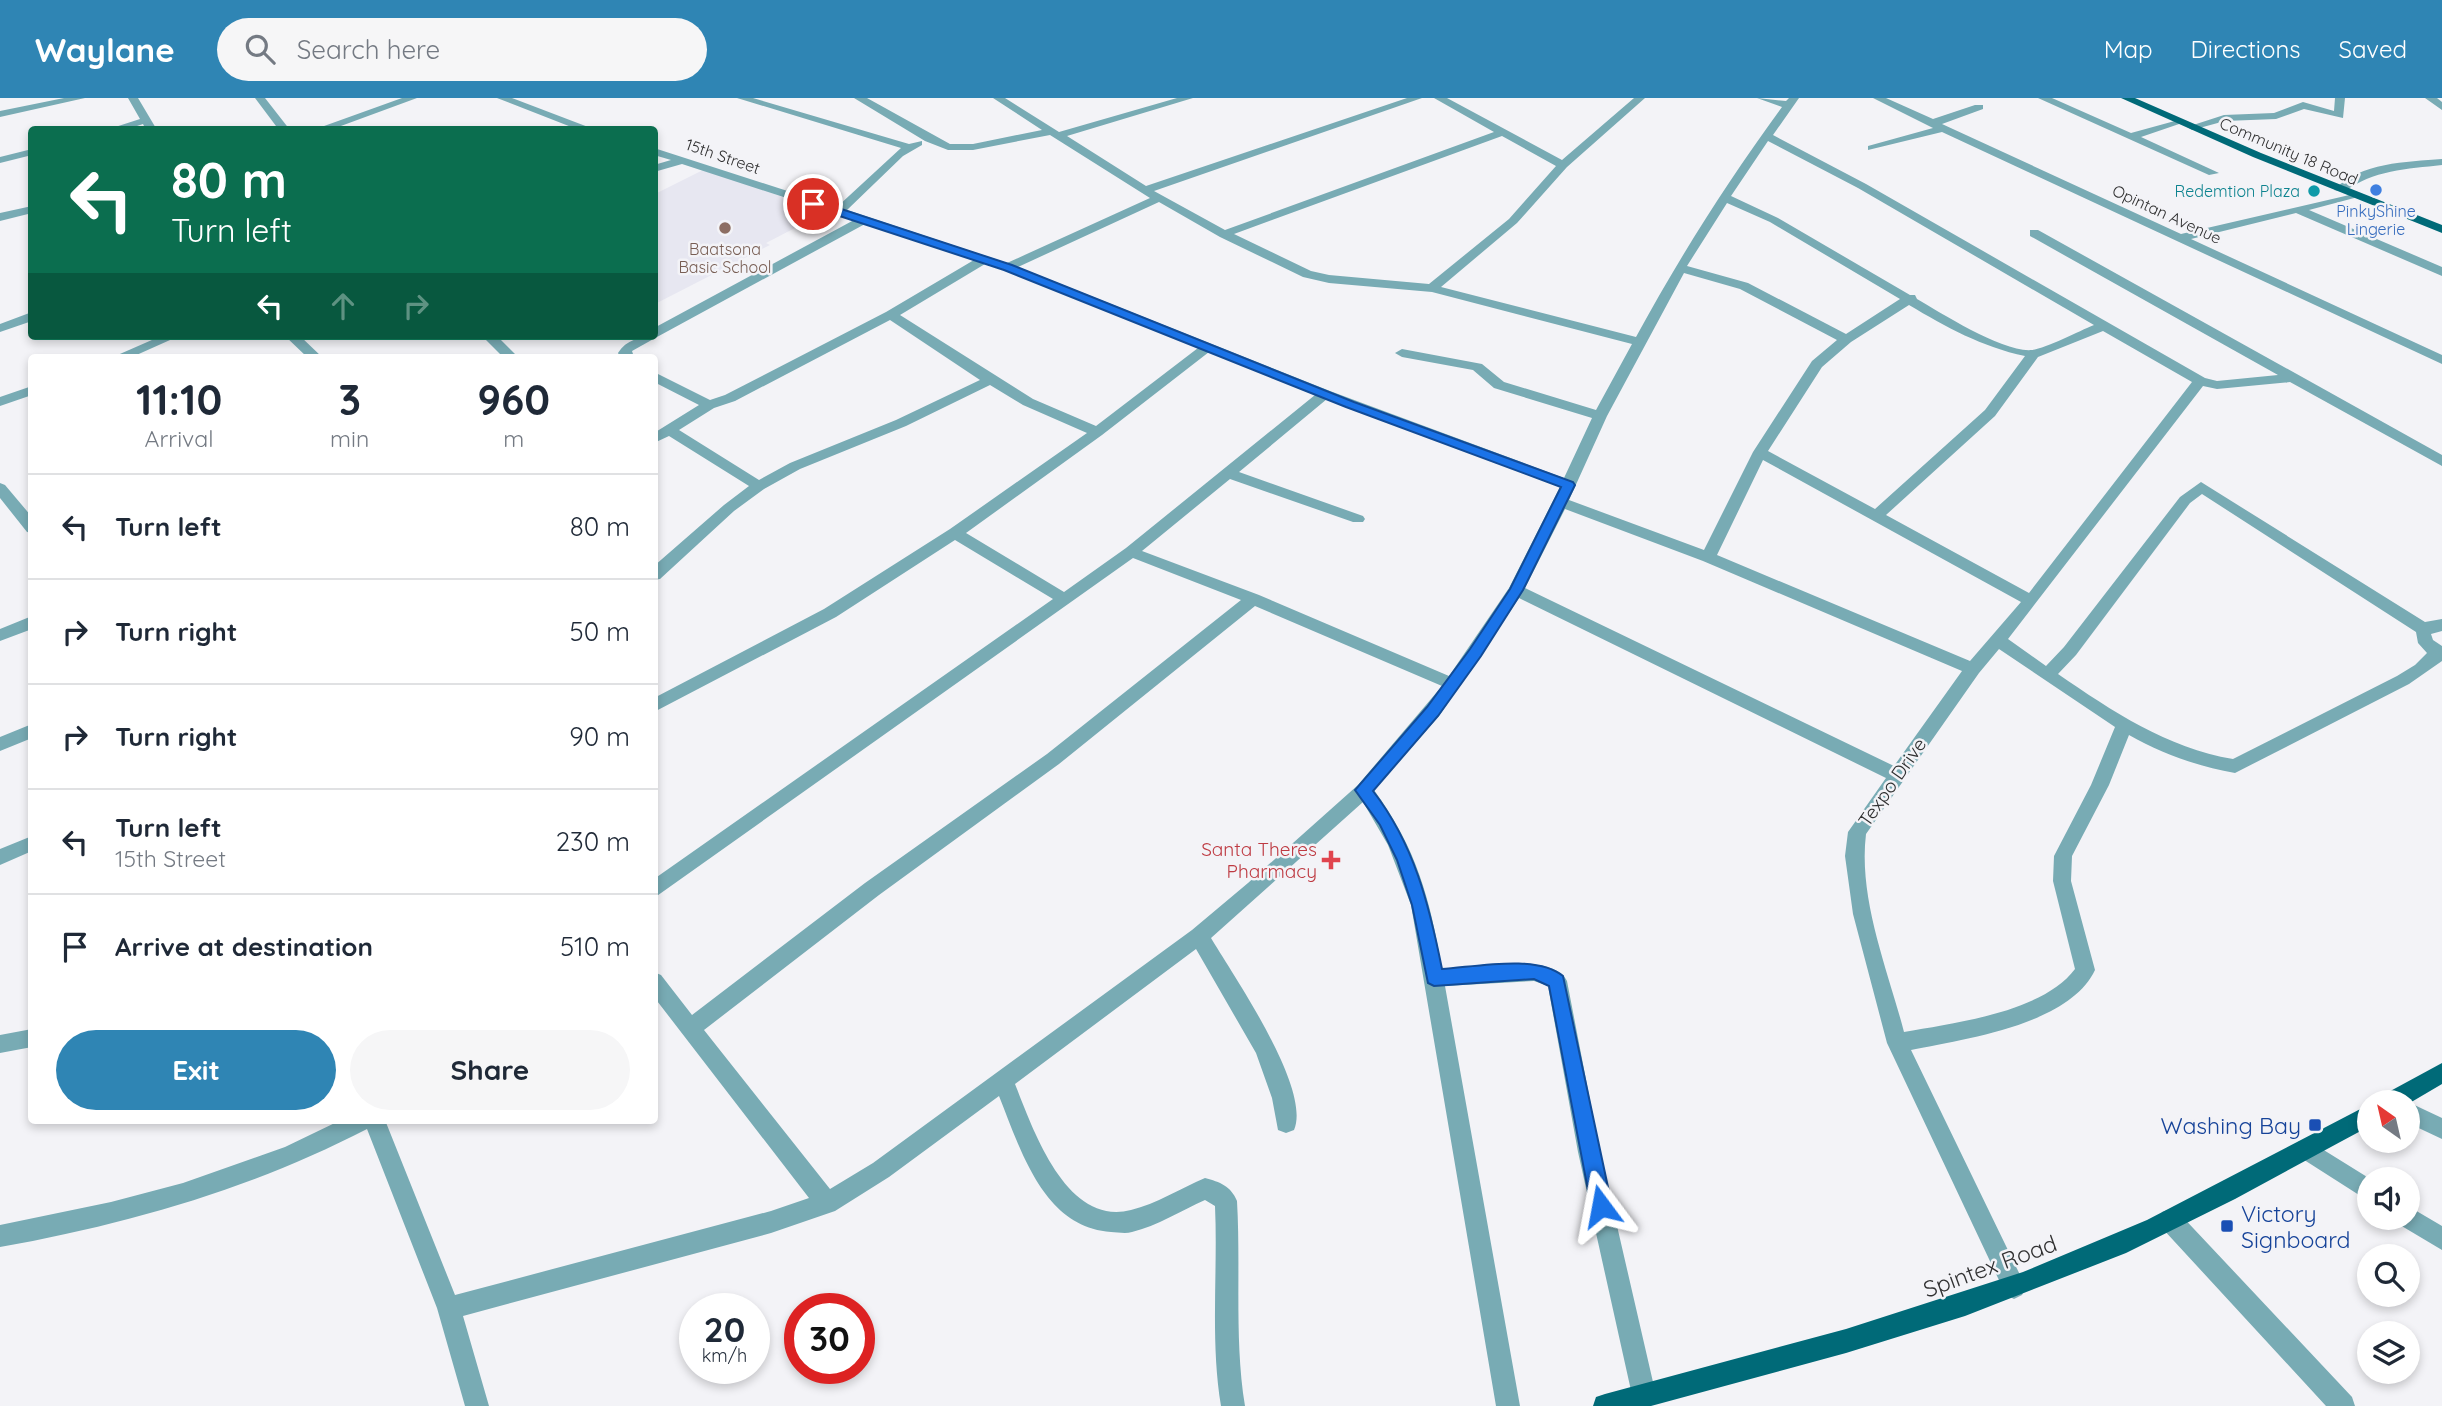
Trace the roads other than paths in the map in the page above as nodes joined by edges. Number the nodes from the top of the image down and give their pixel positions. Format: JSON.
{"nodes":[{"id":1,"x":80,"y":98,"type":"edge"},
{"id":2,"x":133,"y":98,"type":"edge"},
{"id":3,"x":260,"y":98,"type":"edge"},
{"id":4,"x":412,"y":98,"type":"edge"},
{"id":5,"x":502,"y":98,"type":"edge"},
{"id":6,"x":741,"y":98,"type":"edge"},
{"id":7,"x":860,"y":98,"type":"edge"},
{"id":8,"x":998,"y":98,"type":"edge"},
{"id":9,"x":1141,"y":98,"type":"edge"},
{"id":10,"x":1188,"y":98,"type":"edge"},
{"id":11,"x":1417,"y":98,"type":"edge"},
{"id":12,"x":1439,"y":98,"type":"edge"},
{"id":13,"x":1640,"y":98,"type":"edge"},
{"id":14,"x":1762,"y":98,"type":"edge"},
{"id":15,"x":1878,"y":98,"type":"edge"},
{"id":16,"x":2043,"y":98,"type":"edge"},
{"id":17,"x":2126,"y":98,"type":"edge"},
{"id":18,"x":2340,"y":98,"type":"edge"},
{"id":19,"x":2430,"y":98,"type":"edge"},
{"id":20,"x":1791,"y":102,"type":"edge"},
{"id":21,"x":1979,"y":107,"type":"dead end"},
{"id":22,"x":2442,"y":107,"type":"edge"},
{"id":23,"x":1153,"y":109,"type":"junction"},
{"id":24,"x":0,"y":114,"type":"edge"},
{"id":25,"x":2178,"y":121,"type":"junction"},
{"id":26,"x":149,"y":125,"type":"edge"},
{"id":27,"x":349,"y":125,"type":"edge"},
{"id":28,"x":1938,"y":125,"type":"junction"},
{"id":29,"x":282,"y":126,"type":"edge"},
{"id":30,"x":580,"y":126,"type":"edge"},
{"id":31,"x":2192,"y":127,"type":"junction"},
{"id":32,"x":1502,"y":132,"type":"junction"},
{"id":33,"x":1056,"y":133,"type":"junction"},
{"id":34,"x":1766,"y":136,"type":"junction"},
{"id":35,"x":2133,"y":136,"type":"junction"},
{"id":36,"x":929,"y":139,"type":"junction"},
{"id":37,"x":909,"y":146,"type":"junction"},
{"id":38,"x":1872,"y":148,"type":"dead end"},
{"id":39,"x":658,"y":152,"type":"edge"},
{"id":40,"x":28,"y":153,"type":"edge"},
{"id":41,"x":0,"y":160,"type":"edge"},
{"id":42,"x":682,"y":160,"type":"junction"},
{"id":43,"x":2442,"y":162,"type":"edge"},
{"id":44,"x":1563,"y":165,"type":"junction"},
{"id":45,"x":658,"y":168,"type":"edge"},
{"id":46,"x":2213,"y":173,"type":"dead end"},
{"id":47,"x":1145,"y":190,"type":"junction"},
{"id":48,"x":2340,"y":190,"type":"junction"},
{"id":49,"x":2354,"y":195,"type":"junction"},
{"id":50,"x":1724,"y":197,"type":"junction"},
{"id":51,"x":1159,"y":198,"type":"junction"},
{"id":52,"x":0,"y":204,"type":"edge"},
{"id":53,"x":27,"y":210,"type":"edge"},
{"id":54,"x":2300,"y":210,"type":"junction"},
{"id":55,"x":839,"y":212,"type":"junction"},
{"id":56,"x":4,"y":216,"type":"edge"},
{"id":57,"x":862,"y":221,"type":"junction"},
{"id":58,"x":2442,"y":229,"type":"edge"},
{"id":59,"x":2034,"y":233,"type":"dead end"},
{"id":60,"x":1224,"y":234,"type":"junction"},
{"id":61,"x":2179,"y":238,"type":"junction"},
{"id":62,"x":984,"y":259,"type":"junction"},
{"id":63,"x":1008,"y":267,"type":"junction"},
{"id":64,"x":1680,"y":268,"type":"junction"},
{"id":65,"x":2442,"y":272,"type":"edge"},
{"id":66,"x":1432,"y":288,"type":"junction"},
{"id":67,"x":1911,"y":298,"type":"junction"},
{"id":68,"x":891,"y":315,"type":"junction"},
{"id":69,"x":28,"y":318,"type":"edge"},
{"id":70,"x":2106,"y":325,"type":"junction"},
{"id":71,"x":0,"y":328,"type":"edge"},
{"id":72,"x":658,"y":332,"type":"edge"},
{"id":73,"x":1846,"y":339,"type":"junction"},
{"id":74,"x":162,"y":340,"type":"edge"},
{"id":75,"x":296,"y":340,"type":"edge"},
{"id":76,"x":493,"y":340,"type":"edge"},
{"id":77,"x":644,"y":340,"type":"edge"},
{"id":78,"x":1639,"y":342,"type":"junction"},
{"id":79,"x":1206,"y":348,"type":"junction"},
{"id":80,"x":1402,"y":353,"type":"dead end"},
{"id":81,"x":127,"y":354,"type":"edge"},
{"id":82,"x":312,"y":354,"type":"edge"},
{"id":83,"x":509,"y":354,"type":"edge"},
{"id":84,"x":626,"y":354,"type":"edge"},
{"id":85,"x":2033,"y":354,"type":"junction"},
{"id":86,"x":2442,"y":360,"type":"edge"},
{"id":87,"x":658,"y":378,"type":"edge"},
{"id":88,"x":2290,"y":378,"type":"junction"},
{"id":89,"x":990,"y":380,"type":"junction"},
{"id":90,"x":2200,"y":381,"type":"junction"},
{"id":91,"x":28,"y":392,"type":"edge"},
{"id":92,"x":1325,"y":394,"type":"junction"},
{"id":93,"x":0,"y":402,"type":"edge"},
{"id":94,"x":709,"y":405,"type":"junction"},
{"id":95,"x":1600,"y":416,"type":"junction"},
{"id":96,"x":669,"y":430,"type":"junction"},
{"id":97,"x":1097,"y":432,"type":"junction"},
{"id":98,"x":658,"y":437,"type":"edge"},
{"id":99,"x":1760,"y":452,"type":"junction"},
{"id":100,"x":2442,"y":461,"type":"edge"},
{"id":101,"x":1231,"y":474,"type":"junction"},
{"id":102,"x":759,"y":486,"type":"junction"},
{"id":103,"x":0,"y":488,"type":"edge"},
{"id":104,"x":1565,"y":493,"type":"junction"},
{"id":105,"x":1875,"y":517,"type":"junction"},
{"id":106,"x":1358,"y":519,"type":"dead end"},
{"id":107,"x":28,"y":522,"type":"edge"},
{"id":108,"x":955,"y":533,"type":"junction"},
{"id":109,"x":1131,"y":552,"type":"junction"},
{"id":110,"x":1708,"y":557,"type":"junction"},
{"id":111,"x":658,"y":571,"type":"edge"},
{"id":112,"x":1516,"y":590,"type":"junction"},
{"id":113,"x":1064,"y":599,"type":"junction"},
{"id":114,"x":1253,"y":599,"type":"junction"},
{"id":115,"x":2031,"y":601,"type":"junction"},
{"id":116,"x":28,"y":624,"type":"edge"},
{"id":117,"x":2442,"y":625,"type":"edge"},
{"id":118,"x":2424,"y":630,"type":"junction"},
{"id":119,"x":0,"y":635,"type":"edge"},
{"id":120,"x":1997,"y":639,"type":"junction"},
{"id":121,"x":2440,"y":654,"type":"edge"},
{"id":122,"x":1973,"y":669,"type":"junction"},
{"id":123,"x":2048,"y":676,"type":"junction"},
{"id":124,"x":1453,"y":684,"type":"junction"},
{"id":125,"x":658,"y":704,"type":"edge"},
{"id":126,"x":2125,"y":724,"type":"junction"},
{"id":127,"x":28,"y":732,"type":"edge"},
{"id":128,"x":0,"y":744,"type":"edge"},
{"id":129,"x":1896,"y":775,"type":"junction"},
{"id":130,"x":1364,"y":790,"type":"junction"},
{"id":131,"x":28,"y":845,"type":"edge"},
{"id":132,"x":0,"y":857,"type":"edge"},
{"id":133,"x":658,"y":887,"type":"edge"},
{"id":134,"x":1199,"y":936,"type":"junction"},
{"id":135,"x":1434,"y":978,"type":"junction"},
{"id":136,"x":658,"y":986,"type":"edge"},
{"id":137,"x":692,"y":1027,"type":"junction"},
{"id":138,"x":28,"y":1039,"type":"edge"},
{"id":139,"x":1897,"y":1043,"type":"junction"},
{"id":140,"x":0,"y":1044,"type":"edge"},
{"id":141,"x":2442,"y":1073,"type":"edge"},
{"id":142,"x":1003,"y":1080,"type":"junction"},
{"id":143,"x":2412,"y":1090,"type":"edge"},
{"id":144,"x":2420,"y":1118,"type":"edge"},
{"id":145,"x":2357,"y":1121,"type":"edge"},
{"id":146,"x":1286,"y":1123,"type":"dead end"},
{"id":147,"x":354,"y":1124,"type":"edge"},
{"id":148,"x":376,"y":1124,"type":"edge"},
{"id":149,"x":2442,"y":1129,"type":"edge"},
{"id":150,"x":2306,"y":1149,"type":"junction"},
{"id":151,"x":2357,"y":1182,"type":"edge"},
{"id":152,"x":827,"y":1203,"type":"junction"},
{"id":153,"x":2170,"y":1220,"type":"junction"},
{"id":154,"x":2420,"y":1225,"type":"edge"},
{"id":155,"x":0,"y":1236,"type":"edge"},
{"id":156,"x":2442,"y":1239,"type":"edge"},
{"id":157,"x":2014,"y":1287,"type":"junction"},
{"id":158,"x":449,"y":1308,"type":"junction"},
{"id":159,"x":1644,"y":1395,"type":"junction"},
{"id":160,"x":477,"y":1406,"type":"edge"},
{"id":161,"x":1233,"y":1406,"type":"edge"},
{"id":162,"x":1508,"y":1406,"type":"edge"},
{"id":163,"x":1605,"y":1406,"type":"edge"},
{"id":164,"x":2343,"y":1406,"type":"edge"}],
"edges":[{"from":1,"to":24,"type":"street"},
{"from":2,"to":26,"type":"street"},
{"from":3,"to":29,"type":"street"},
{"from":4,"to":27,"type":"street"},
{"from":5,"to":30,"type":"street"},
{"from":6,"to":37,"type":"street"},
{"from":7,"to":36,"type":"street"},
{"from":8,"to":33,"type":"street"},
{"from":9,"to":23,"type":"street"},
{"from":10,"to":23,"type":"street"},
{"from":11,"to":47,"type":"street"},
{"from":12,"to":32,"type":"street"},
{"from":13,"to":44,"type":"street"},
{"from":14,"to":20,"type":"street"},
{"from":15,"to":28,"type":"street","name":"Opintan Avenue"},
{"from":16,"to":35,"type":"street"},
{"from":17,"to":25,"type":"main road","name":"Community 18 Road"},
{"from":18,"to":31,"type":"street"},
{"from":19,"to":22,"type":"street"},
{"from":20,"to":34,"type":"street"},
{"from":21,"to":28,"type":"street"},
{"from":23,"to":33,"type":"street"},
{"from":25,"to":31,"type":"main road","name":"Community 18 Road"},
{"from":25,"to":35,"type":"street"},
{"from":28,"to":38,"type":"street"},
{"from":28,"to":61,"type":"street","name":"Opintan Avenue"},
{"from":31,"to":48,"type":"main road","name":"Community 18 Road"},
{"from":32,"to":44,"type":"street"},
{"from":32,"to":60,"type":"street"},
{"from":33,"to":36,"type":"street"},
{"from":33,"to":47,"type":"street"},
{"from":34,"to":50,"type":"street"},
{"from":34,"to":70,"type":"street"},
{"from":35,"to":46,"type":"street"},
{"from":36,"to":37,"type":"street"},
{"from":37,"to":55,"type":"street"},
{"from":39,"to":42,"type":"street","name":"15th Street"},
{"from":40,"to":41,"type":"street"},
{"from":42,"to":45,"type":"street"},
{"from":42,"to":55,"type":"street","name":"15th Street"},
{"from":43,"to":48,"type":"street"},
{"from":44,"to":66,"type":"street"},
{"from":47,"to":51,"type":"street"},
{"from":48,"to":49,"type":"main road","name":"Community 18 Road"},
{"from":49,"to":54,"type":"street"},
{"from":49,"to":58,"type":"main road","name":"Community 18 Road"},
{"from":50,"to":64,"type":"street"},
{"from":50,"to":67,"type":"street"},
{"from":51,"to":60,"type":"street"},
{"from":51,"to":63,"type":"street"},
{"from":52,"to":56,"type":"street"},
{"from":53,"to":56,"type":"street"},
{"from":54,"to":61,"type":"street"},
{"from":54,"to":65,"type":"street"},
{"from":55,"to":57,"type":"street","name":"15th Street"},
{"from":57,"to":62,"type":"street","name":"15th Street"},
{"from":57,"to":72,"type":"street"},
{"from":59,"to":88,"type":"street"},
{"from":60,"to":66,"type":"street"},
{"from":61,"to":86,"type":"street","name":"Opintan Avenue"},
{"from":62,"to":63,"type":"street","name":"15th Street"},
{"from":62,"to":68,"type":"street"},
{"from":63,"to":79,"type":"street","name":"15th Street"},
{"from":64,"to":73,"type":"street"},
{"from":64,"to":78,"type":"street"},
{"from":66,"to":78,"type":"street"},
{"from":67,"to":73,"type":"street"},
{"from":67,"to":85,"type":"street"},
{"from":68,"to":89,"type":"street"},
{"from":68,"to":94,"type":"street"},
{"from":69,"to":71,"type":"street"},
{"from":70,"to":85,"type":"street"},
{"from":70,"to":90,"type":"street"},
{"from":73,"to":99,"type":"street"},
{"from":74,"to":81,"type":"street"},
{"from":75,"to":82,"type":"street"},
{"from":76,"to":83,"type":"street"},
{"from":77,"to":84,"type":"street"},
{"from":78,"to":95,"type":"street"},
{"from":79,"to":92,"type":"street","name":"15th Street"},
{"from":79,"to":97,"type":"street"},
{"from":80,"to":95,"type":"street"},
{"from":85,"to":105,"type":"street"},
{"from":87,"to":94,"type":"street"},
{"from":88,"to":90,"type":"street"},
{"from":88,"to":100,"type":"street"},
{"from":89,"to":97,"type":"street"},
{"from":89,"to":102,"type":"street"},
{"from":90,"to":115,"type":"street","name":"Texpo Drive"},
{"from":91,"to":93,"type":"street"},
{"from":92,"to":101,"type":"street"},
{"from":92,"to":104,"type":"street","name":"15th Street"},
{"from":94,"to":96,"type":"street"},
{"from":95,"to":104,"type":"street"},
{"from":96,"to":98,"type":"street"},
{"from":96,"to":102,"type":"street"},
{"from":97,"to":108,"type":"street"},
{"from":99,"to":105,"type":"street"},
{"from":99,"to":110,"type":"street"},
{"from":101,"to":106,"type":"street"},
{"from":101,"to":109,"type":"street"},
{"from":102,"to":111,"type":"street"},
{"from":103,"to":107,"type":"street"},
{"from":104,"to":110,"type":"street","name":"15th Street"},
{"from":104,"to":112,"type":"street"},
{"from":105,"to":115,"type":"street"},
{"from":108,"to":113,"type":"street"},
{"from":108,"to":125,"type":"street"},
{"from":109,"to":113,"type":"street"},
{"from":109,"to":114,"type":"street"},
{"from":110,"to":122,"type":"street","name":"15th Street"},
{"from":112,"to":124,"type":"street"},
{"from":112,"to":129,"type":"street"},
{"from":113,"to":133,"type":"street"},
{"from":114,"to":124,"type":"street"},
{"from":114,"to":137,"type":"street"},
{"from":115,"to":120,"type":"street","name":"Texpo Drive"},
{"from":116,"to":119,"type":"street"},
{"from":117,"to":118,"type":"street"},
{"from":118,"to":121,"type":"street"},
{"from":118,"to":123,"type":"street"},
{"from":120,"to":122,"type":"street","name":"Texpo Drive"},
{"from":120,"to":123,"type":"street"},
{"from":121,"to":126,"type":"street"},
{"from":122,"to":129,"type":"street","name":"Texpo Drive"},
{"from":123,"to":126,"type":"street"},
{"from":124,"to":130,"type":"street"},
{"from":126,"to":139,"type":"street"},
{"from":127,"to":128,"type":"street"},
{"from":129,"to":139,"type":"street","name":"Texpo Drive"},
{"from":130,"to":134,"type":"street"},
{"from":130,"to":135,"type":"street"},
{"from":131,"to":132,"type":"street"},
{"from":134,"to":142,"type":"street"},
{"from":134,"to":146,"type":"street"},
{"from":135,"to":159,"type":"street"},
{"from":135,"to":162,"type":"street"},
{"from":136,"to":137,"type":"street"},
{"from":137,"to":152,"type":"street"},
{"from":138,"to":140,"type":"street"},
{"from":139,"to":157,"type":"street","name":"Texpo Drive"},
{"from":141,"to":143,"type":"main road"},
{"from":142,"to":152,"type":"street"},
{"from":142,"to":161,"type":"street"},
{"from":144,"to":149,"type":"street"},
{"from":145,"to":150,"type":"main road","name":"Spintex Road"},
{"from":147,"to":155,"type":"street"},
{"from":148,"to":158,"type":"street"},
{"from":150,"to":151,"type":"street"},
{"from":150,"to":153,"type":"main road","name":"Spintex Road"},
{"from":152,"to":158,"type":"street"},
{"from":153,"to":157,"type":"main road","name":"Spintex Road"},
{"from":153,"to":164,"type":"street"},
{"from":154,"to":156,"type":"street"},
{"from":157,"to":159,"type":"main road","name":"Spintex Road"},
{"from":158,"to":160,"type":"street"},
{"from":159,"to":163,"type":"main road","name":"Spintex Road"}]}
